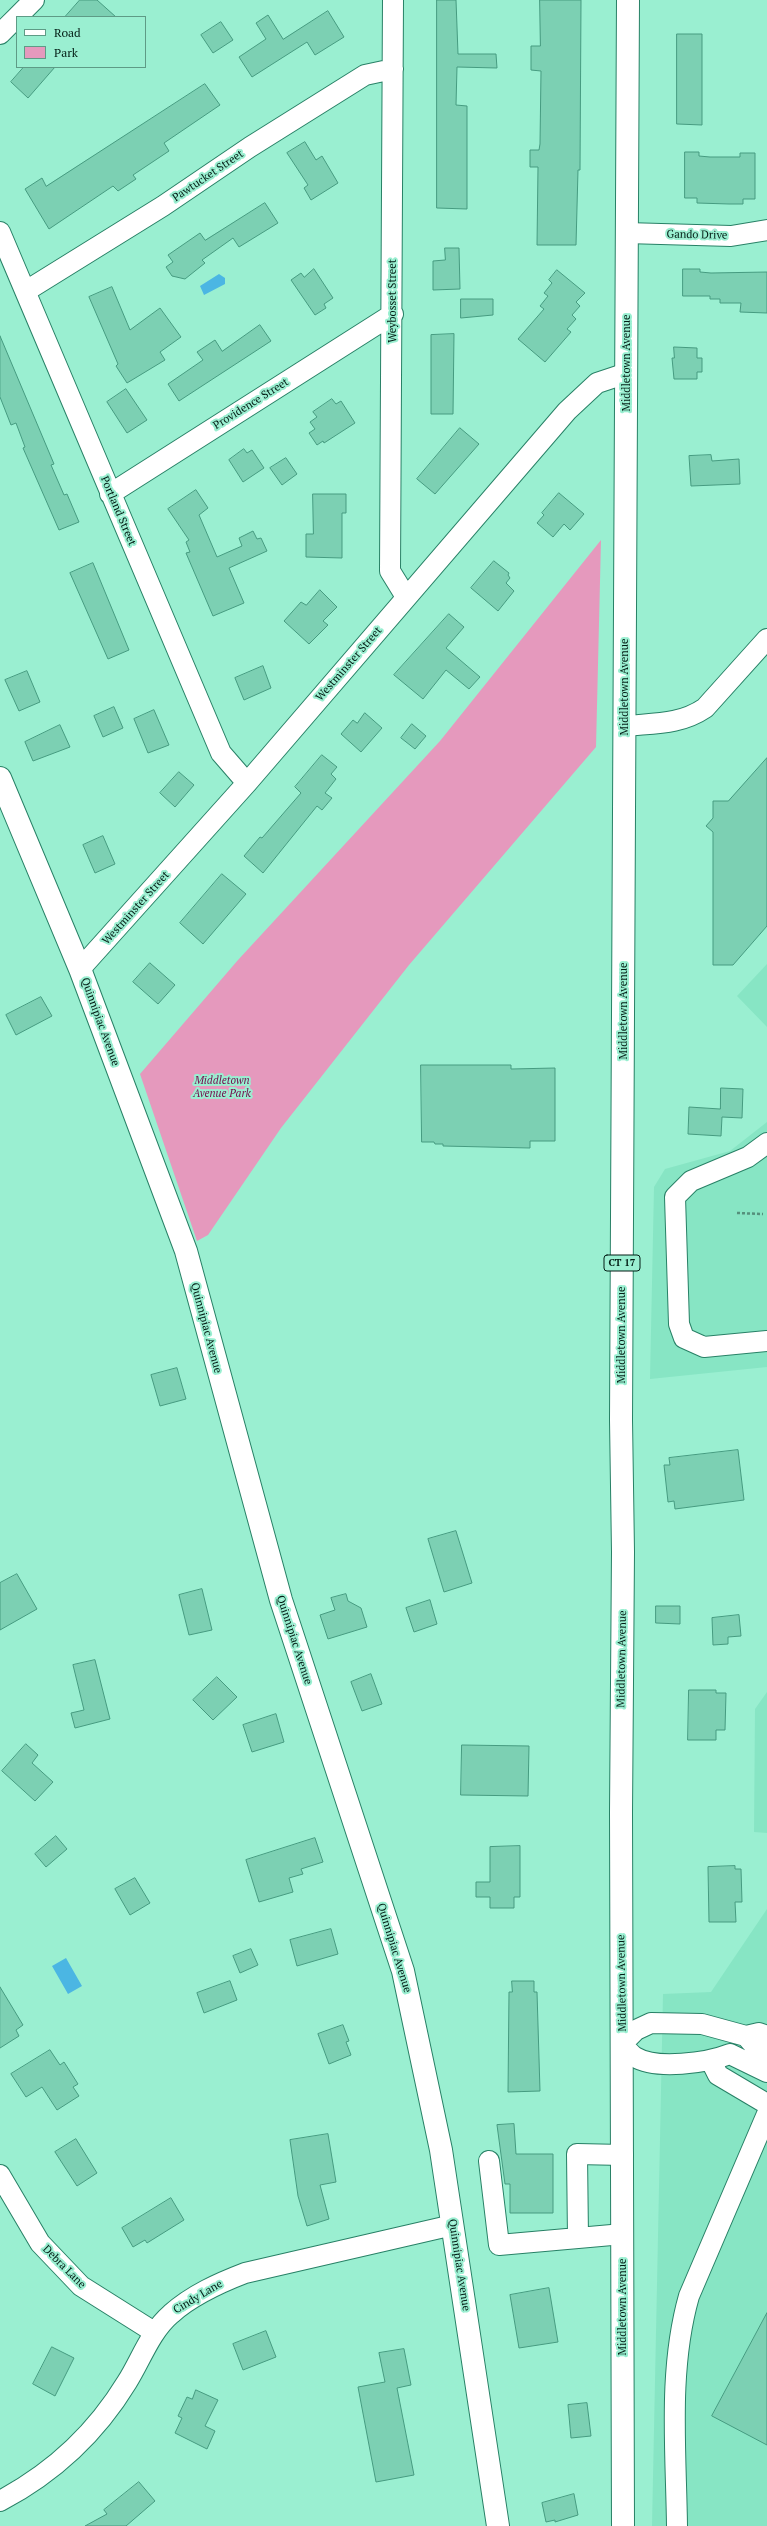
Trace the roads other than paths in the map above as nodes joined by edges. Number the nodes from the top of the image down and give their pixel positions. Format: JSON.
{"nodes":[{"id":1,"x":34,"y":0,"type":"edge"},
{"id":2,"x":393,"y":0,"type":"edge"},
{"id":3,"x":628,"y":0,"type":"edge"},
{"id":4,"x":18,"y":16,"type":"edge"},
{"id":5,"x":16,"y":18,"type":"edge"},
{"id":6,"x":0,"y":34,"type":"edge"},
{"id":7,"x":393,"y":69,"type":"junction"},
{"id":8,"x":767,"y":230,"type":"edge"},
{"id":9,"x":0,"y":232,"type":"edge"},
{"id":10,"x":626,"y":233,"type":"junction"},
{"id":11,"x":26,"y":291,"type":"junction"},
{"id":12,"x":393,"y":314,"type":"junction"},
{"id":13,"x":627,"y":373,"type":"junction"},
{"id":14,"x":110,"y":494,"type":"junction"},
{"id":15,"x":406,"y":597,"type":"junction"},
{"id":16,"x":767,"y":639,"type":"edge"},
{"id":17,"x":625,"y":726,"type":"junction"},
{"id":18,"x":0,"y":778,"type":"edge"},
{"id":19,"x":247,"y":783,"type":"junction"},
{"id":20,"x":80,"y":969,"type":"junction"},
{"id":21,"x":767,"y":1144,"type":"edge"},
{"id":22,"x":767,"y":1340,"type":"edge"},
{"id":23,"x":746,"y":2036,"type":"junction"},
{"id":24,"x":767,"y":2036,"type":"edge"},
{"id":25,"x":622,"y":2044,"type":"junction"},
{"id":26,"x":767,"y":2052,"type":"edge"},
{"id":27,"x":711,"y":2061,"type":"junction"},
{"id":28,"x":767,"y":2072,"type":"edge"},
{"id":29,"x":767,"y":2088,"type":"edge"},
{"id":30,"x":767,"y":2104,"type":"edge"},
{"id":31,"x":767,"y":2114,"type":"edge"},
{"id":32,"x":623,"y":2154,"type":"junction"},
{"id":33,"x":489,"y":2161,"type":"dead end"},
{"id":34,"x":0,"y":2175,"type":"edge"},
{"id":35,"x":453,"y":2226,"type":"junction"},
{"id":36,"x":623,"y":2234,"type":"junction"},
{"id":37,"x":578,"y":2238,"type":"junction"},
{"id":38,"x":154,"y":2332,"type":"junction"},
{"id":39,"x":0,"y":2501,"type":"edge"},
{"id":40,"x":498,"y":2526,"type":"edge"},
{"id":41,"x":622,"y":2526,"type":"edge"},
{"id":42,"x":677,"y":2526,"type":"edge"}],
"edges":[{"from":1,"to":4,"type":"street"},
{"from":2,"to":7,"type":"street","name":"Weybosset Street"},
{"from":3,"to":10,"type":"main road","name":"Middletown Avenue","number":"CT 17"},
{"from":5,"to":6,"type":"street"},
{"from":7,"to":11,"type":"street","name":"Pawtucket Street"},
{"from":7,"to":12,"type":"street","name":"Weybosset Street"},
{"from":8,"to":10,"type":"street","name":"Gando Drive"},
{"from":9,"to":11,"type":"street","name":"Portland Street"},
{"from":10,"to":13,"type":"main road","name":"Middletown Avenue","number":"CT 17"},
{"from":11,"to":14,"type":"street","name":"Portland Street"},
{"from":12,"to":14,"type":"street","name":"Providence Street"},
{"from":12,"to":15,"type":"street","name":"Weybosset Street"},
{"from":13,"to":15,"type":"street","name":"Westminster Street"},
{"from":13,"to":17,"type":"main road","name":"Middletown Avenue","number":"CT 17"},
{"from":14,"to":19,"type":"street","name":"Portland Street"},
{"from":15,"to":19,"type":"street","name":"Westminster Street"},
{"from":16,"to":17,"type":"street"},
{"from":17,"to":25,"type":"main road","name":"Middletown Avenue","number":"CT 17"},
{"from":18,"to":20,"type":"main road","name":"Quinnipiac Avenue"},
{"from":19,"to":20,"type":"street","name":"Westminster Street"},
{"from":20,"to":35,"type":"main road","name":"Quinnipiac Avenue"},
{"from":21,"to":22,"type":"street"},
{"from":23,"to":24,"type":"street"},
{"from":23,"to":25,"type":"street"},
{"from":23,"to":26,"type":"street"},
{"from":25,"to":27,"type":"street"},
{"from":25,"to":32,"type":"main road","name":"Middletown Avenue","number":"CT 17"},
{"from":27,"to":28,"type":"street"},
{"from":27,"to":29,"type":"street"},
{"from":27,"to":30,"type":"street"},
{"from":31,"to":42,"type":"street"},
{"from":32,"to":36,"type":"main road","name":"Middletown Avenue","number":"CT 17"},
{"from":32,"to":37,"type":"street"},
{"from":33,"to":37,"type":"street"},
{"from":34,"to":38,"type":"street","name":"Debra Lane"},
{"from":35,"to":38,"type":"street","name":"Cindy Lane"},
{"from":35,"to":40,"type":"main road","name":"Quinnipiac Avenue"},
{"from":36,"to":37,"type":"street"},
{"from":36,"to":41,"type":"main road","name":"Middletown Avenue","number":"CT 17"},
{"from":38,"to":39,"type":"street","name":"Cindy Lane"}]}
